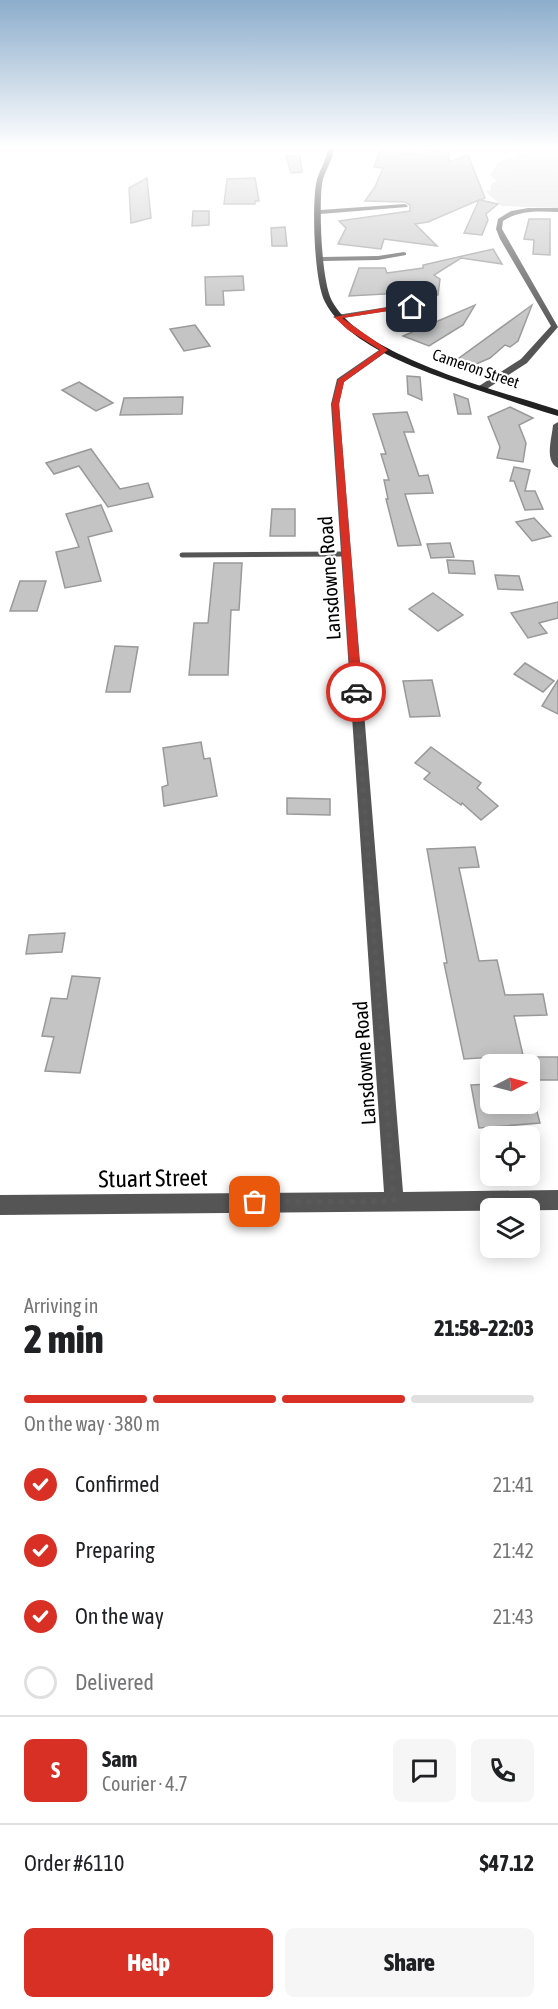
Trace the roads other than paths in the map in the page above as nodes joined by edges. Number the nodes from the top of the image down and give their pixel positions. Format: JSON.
{"nodes":[{"id":1,"x":320,"y":209,"type":"edge"},
{"id":2,"x":368,"y":209,"type":"edge"},
{"id":3,"x":558,"y":210,"type":"edge"},
{"id":4,"x":320,"y":212,"type":"junction"},
{"id":5,"x":404,"y":254,"type":"dead end"},
{"id":6,"x":322,"y":259,"type":"junction"},
{"id":7,"x":425,"y":308,"type":"dead end"},
{"id":8,"x":337,"y":317,"type":"junction"},
{"id":9,"x":556,"y":327,"type":"edge"},
{"id":10,"x":385,"y":350,"type":"junction"},
{"id":11,"x":482,"y":388,"type":"junction"},
{"id":12,"x":558,"y":413,"type":"edge"},
{"id":13,"x":558,"y":425,"type":"edge"},
{"id":14,"x":558,"y":465,"type":"edge"},
{"id":15,"x":346,"y":554,"type":"junction"},
{"id":16,"x":182,"y":555,"type":"dead end"},
{"id":17,"x":558,"y":1200,"type":"edge"},
{"id":18,"x":394,"y":1201,"type":"junction"},
{"id":19,"x":0,"y":1205,"type":"edge"}],
"edges":[{"from":1,"to":4,"type":"street"},
{"from":2,"to":4,"type":"street"},
{"from":3,"to":9,"type":"street"},
{"from":4,"to":6,"type":"street"},
{"from":5,"to":6,"type":"street"},
{"from":6,"to":8,"type":"street"},
{"from":7,"to":8,"type":"street"},
{"from":8,"to":10,"type":"street"},
{"from":9,"to":11,"type":"street"},
{"from":10,"to":11,"type":"street","name":"Cameron Street"},
{"from":10,"to":15,"type":"street","name":"Lansdowne Road"},
{"from":11,"to":12,"type":"street","name":"Cameron Street"},
{"from":13,"to":14,"type":"street"},
{"from":15,"to":16,"type":"lane"},
{"from":15,"to":18,"type":"street","name":"Lansdowne Road"},
{"from":17,"to":18,"type":"street","name":"Stuart Street"},
{"from":18,"to":19,"type":"street","name":"Stuart Street"}]}
